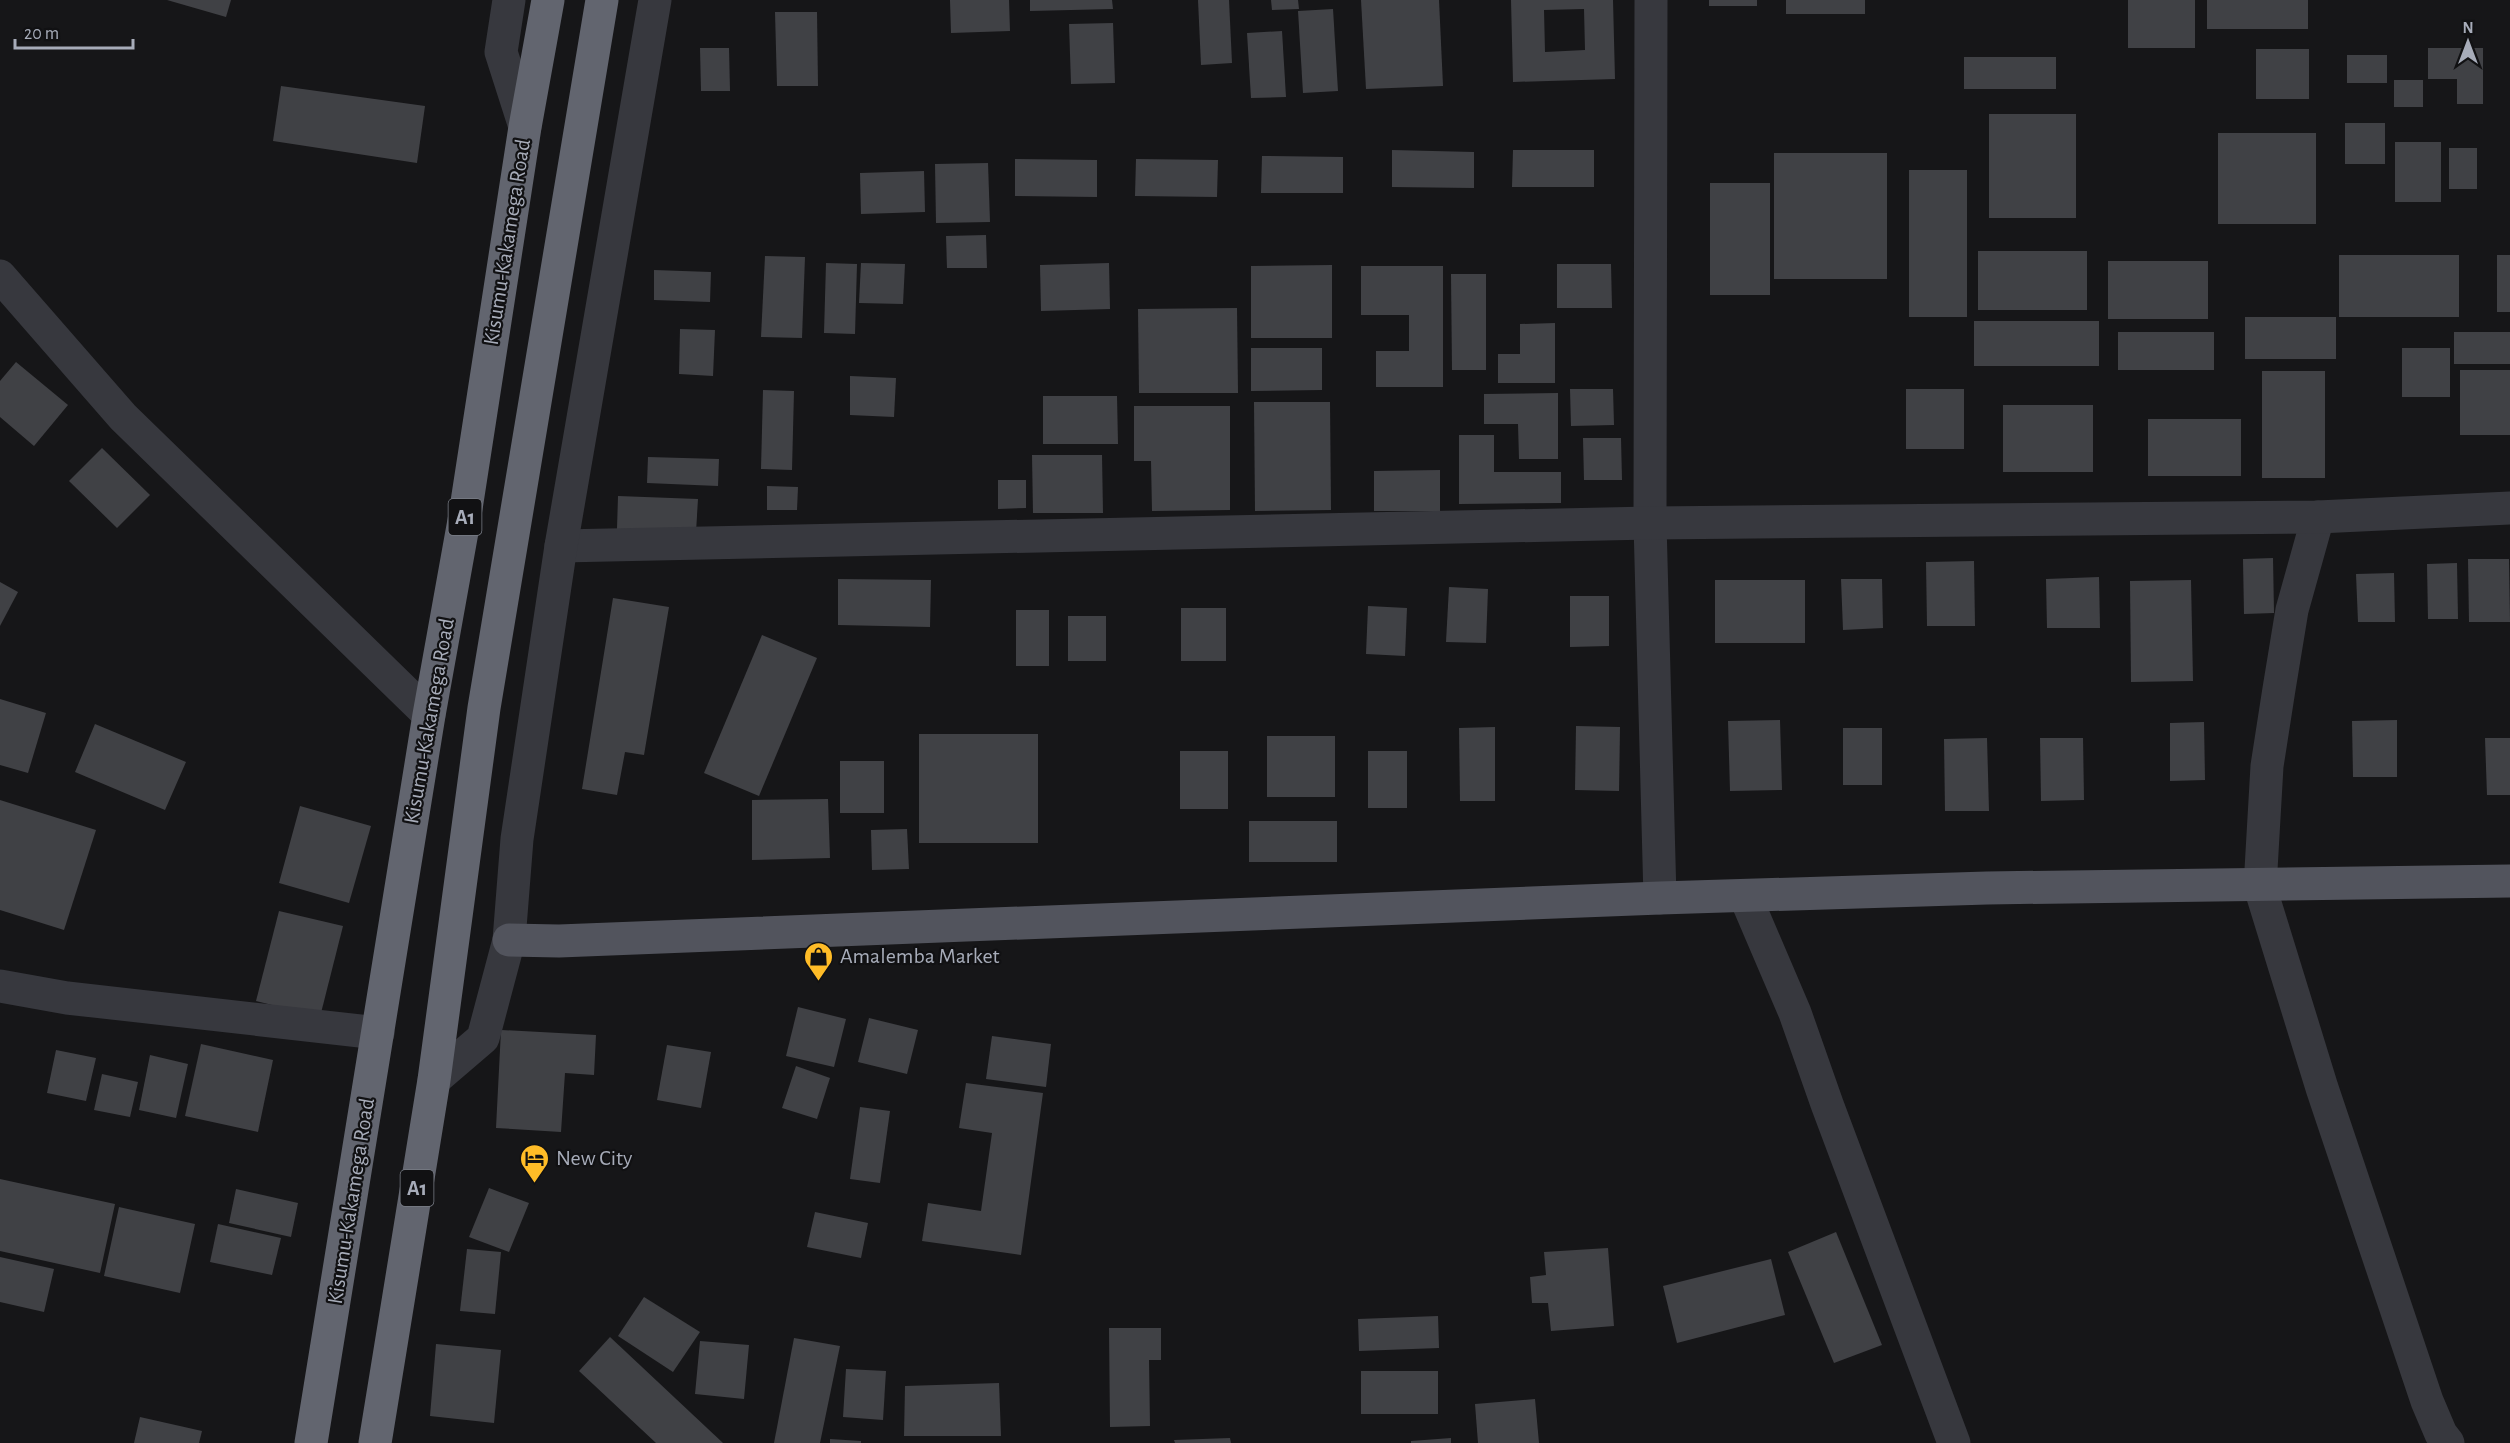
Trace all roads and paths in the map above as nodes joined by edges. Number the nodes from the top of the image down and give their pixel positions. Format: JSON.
{"nodes":[{"id":1,"x":509,"y":0,"type":"edge"},
{"id":2,"x":548,"y":0,"type":"edge"},
{"id":3,"x":602,"y":0,"type":"edge"},
{"id":4,"x":655,"y":0,"type":"edge"},
{"id":5,"x":1651,"y":0,"type":"edge"},
{"id":6,"x":525,"y":127,"type":"junction"},
{"id":7,"x":0,"y":276,"type":"edge"},
{"id":8,"x":2510,"y":508,"type":"edge"},
{"id":9,"x":2318,"y":517,"type":"junction"},
{"id":10,"x":1650,"y":523,"type":"junction"},
{"id":11,"x":561,"y":546,"type":"junction"},
{"id":12,"x":429,"y":715,"type":"junction"},
{"id":13,"x":2510,"y":881,"type":"edge"},
{"id":14,"x":2260,"y":886,"type":"junction"},
{"id":15,"x":1745,"y":896,"type":"junction"},
{"id":16,"x":1660,"y":898,"type":"junction"},
{"id":17,"x":509,"y":940,"type":"junction"},
{"id":18,"x":0,"y":986,"type":"edge"},
{"id":19,"x":378,"y":1033,"type":"junction"},
{"id":20,"x":435,"y":1080,"type":"junction"},
{"id":21,"x":311,"y":1443,"type":"edge"},
{"id":22,"x":375,"y":1443,"type":"edge"},
{"id":23,"x":1954,"y":1443,"type":"edge"},
{"id":24,"x":2448,"y":1443,"type":"edge"}],
"edges":[{"from":1,"to":6,"type":"street"},
{"from":2,"to":6,"type":"highway","name":"Kisumu-Kakamega Road","number":"A1"},
{"from":3,"to":20,"type":"highway","number":"A1"},
{"from":4,"to":11,"type":"street"},
{"from":5,"to":10,"type":"street"},
{"from":6,"to":12,"type":"highway","name":"Kisumu-Kakamega Road","number":"A1"},
{"from":7,"to":12,"type":"street"},
{"from":8,"to":9,"type":"street"},
{"from":9,"to":10,"type":"street"},
{"from":9,"to":14,"type":"street"},
{"from":10,"to":11,"type":"street"},
{"from":10,"to":16,"type":"street"},
{"from":11,"to":17,"type":"street"},
{"from":12,"to":19,"type":"highway","name":"Kisumu-Kakamega Road","number":"A1"},
{"from":13,"to":14,"type":"main road"},
{"from":14,"to":15,"type":"main road"},
{"from":14,"to":24,"type":"street"},
{"from":15,"to":16,"type":"main road"},
{"from":15,"to":23,"type":"street"},
{"from":16,"to":17,"type":"main road"},
{"from":17,"to":20,"type":"street"},
{"from":18,"to":19,"type":"street"},
{"from":19,"to":21,"type":"highway","name":"Kisumu-Kakamega Road","number":"A1"},
{"from":20,"to":22,"type":"highway","number":"A1"}]}
